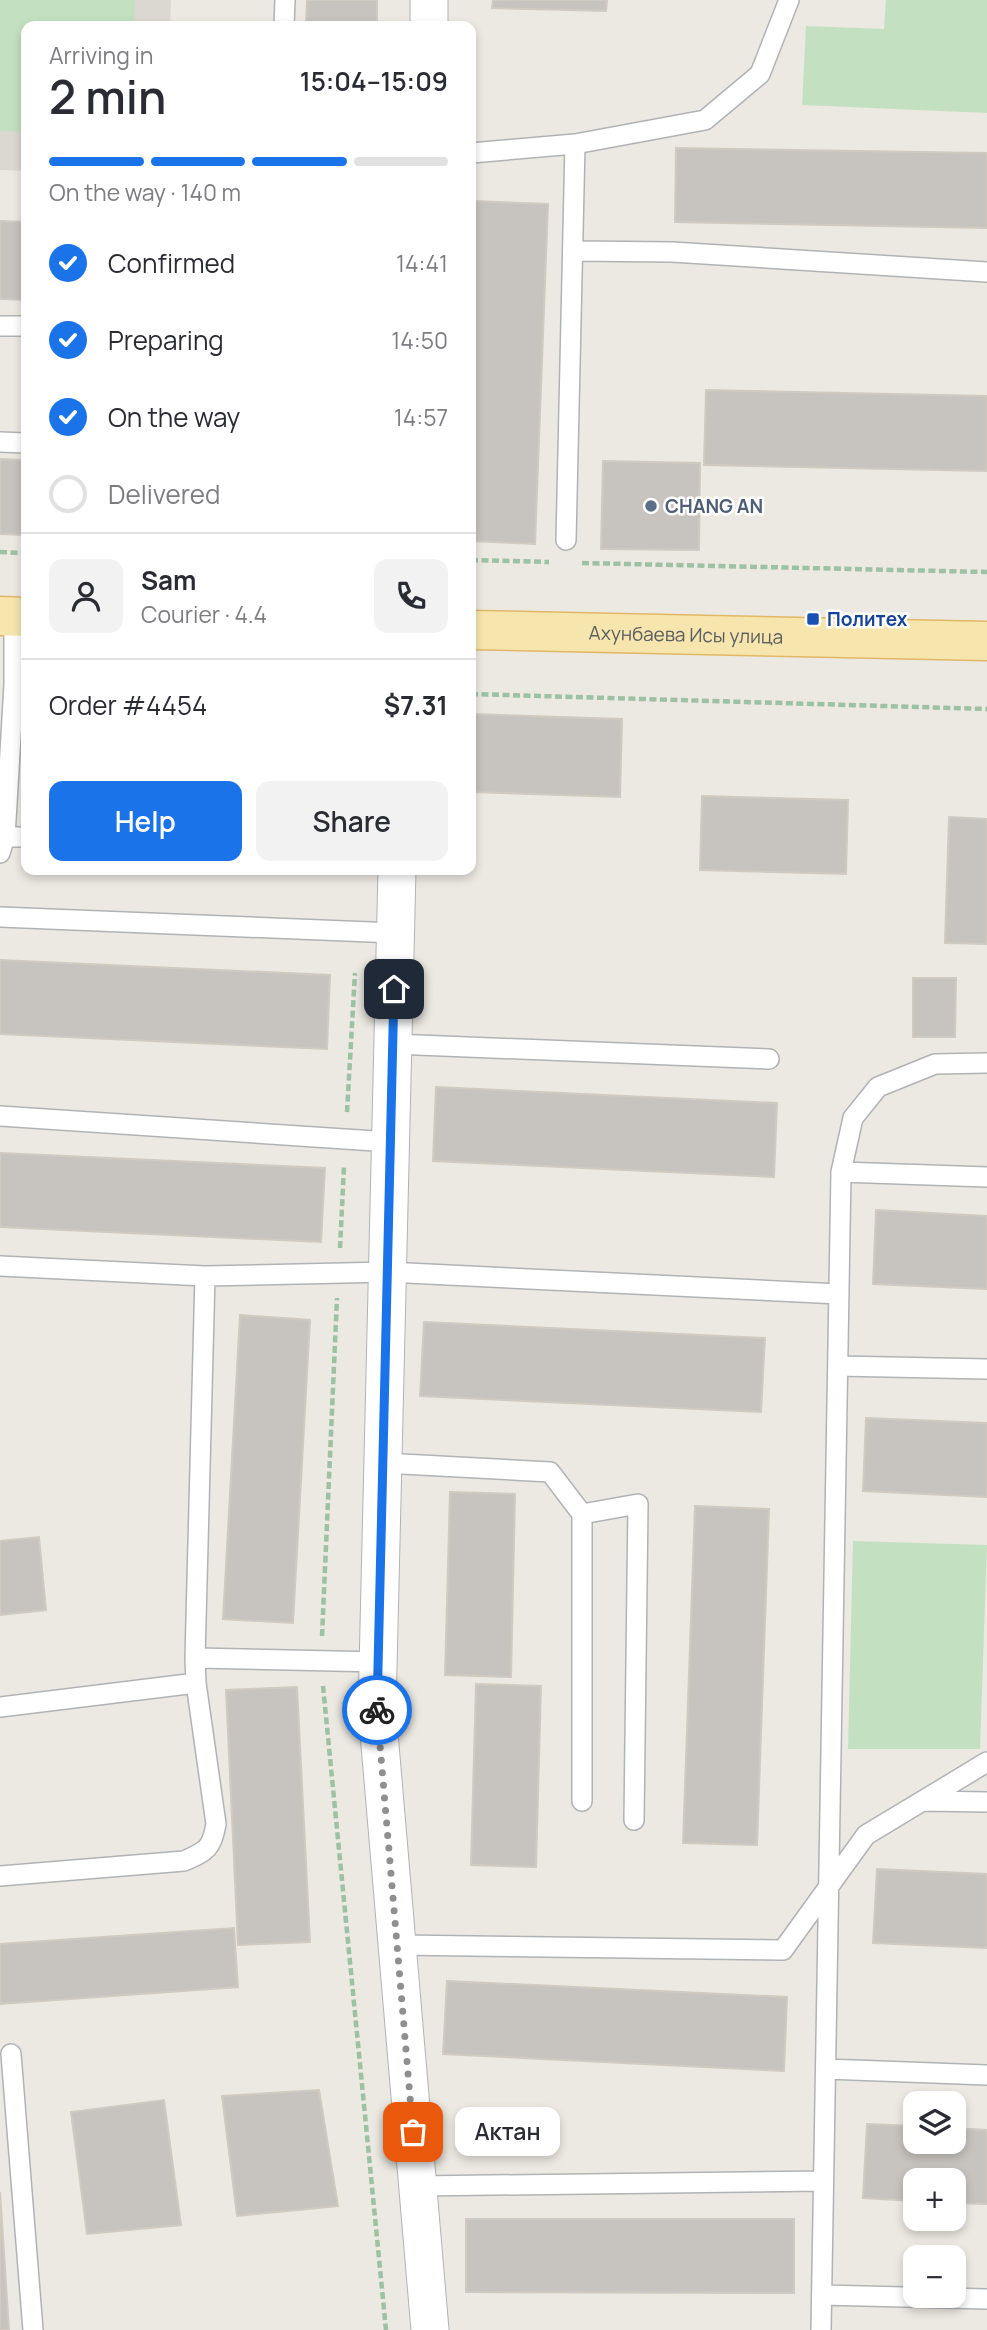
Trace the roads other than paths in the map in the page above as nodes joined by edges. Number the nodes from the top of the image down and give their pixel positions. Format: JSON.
{"nodes":[{"id":1,"x":285,"y":0,"type":"edge"},
{"id":2,"x":429,"y":0,"type":"edge"},
{"id":3,"x":789,"y":0,"type":"edge"},
{"id":4,"x":284,"y":21,"type":"edge"},
{"id":5,"x":429,"y":21,"type":"edge"},
{"id":6,"x":575,"y":144,"type":"junction"},
{"id":7,"x":476,"y":153,"type":"edge"},
{"id":8,"x":574,"y":251,"type":"junction"},
{"id":9,"x":987,"y":272,"type":"edge"},
{"id":10,"x":0,"y":326,"type":"edge"},
{"id":11,"x":21,"y":327,"type":"edge"},
{"id":12,"x":0,"y":442,"type":"edge"},
{"id":13,"x":21,"y":443,"type":"edge"},
{"id":14,"x":566,"y":540,"type":"dead end"},
{"id":15,"x":13,"y":617,"type":"edge"},
{"id":16,"x":476,"y":630,"type":"edge"},
{"id":17,"x":987,"y":641,"type":"edge"},
{"id":18,"x":21,"y":839,"type":"edge"},
{"id":19,"x":2,"y":843,"type":"edge"},
{"id":20,"x":397,"y":875,"type":"edge"},
{"id":21,"x":0,"y":917,"type":"edge"},
{"id":22,"x":395,"y":933,"type":"junction"},
{"id":23,"x":393,"y":1044,"type":"junction"},
{"id":24,"x":769,"y":1059,"type":"dead end"},
{"id":25,"x":987,"y":1063,"type":"edge"},
{"id":26,"x":0,"y":1116,"type":"edge"},
{"id":27,"x":390,"y":1142,"type":"junction"},
{"id":28,"x":841,"y":1172,"type":"junction"},
{"id":29,"x":987,"y":1177,"type":"edge"},
{"id":30,"x":0,"y":1266,"type":"edge"},
{"id":31,"x":387,"y":1272,"type":"junction"},
{"id":32,"x":205,"y":1276,"type":"junction"},
{"id":33,"x":839,"y":1294,"type":"junction"},
{"id":34,"x":838,"y":1366,"type":"junction"},
{"id":35,"x":987,"y":1369,"type":"edge"},
{"id":36,"x":383,"y":1463,"type":"junction"},
{"id":37,"x":582,"y":1514,"type":"junction"},
{"id":38,"x":195,"y":1658,"type":"junction"},
{"id":39,"x":379,"y":1662,"type":"junction"},
{"id":40,"x":196,"y":1683,"type":"junction"},
{"id":41,"x":0,"y":1707,"type":"edge"},
{"id":42,"x":987,"y":1762,"type":"edge"},
{"id":43,"x":582,"y":1801,"type":"dead end"},
{"id":44,"x":924,"y":1801,"type":"junction"},
{"id":45,"x":987,"y":1802,"type":"edge"},
{"id":46,"x":634,"y":1820,"type":"dead end"},
{"id":47,"x":0,"y":1876,"type":"edge"},
{"id":48,"x":829,"y":1887,"type":"junction"},
{"id":49,"x":397,"y":1945,"type":"junction"},
{"id":50,"x":11,"y":2054,"type":"dead end"},
{"id":51,"x":826,"y":2068,"type":"junction"},
{"id":52,"x":987,"y":2075,"type":"edge"},
{"id":53,"x":823,"y":2181,"type":"junction"},
{"id":54,"x":418,"y":2186,"type":"junction"},
{"id":55,"x":822,"y":2295,"type":"junction"},
{"id":56,"x":987,"y":2299,"type":"edge"},
{"id":57,"x":33,"y":2330,"type":"edge"},
{"id":58,"x":430,"y":2330,"type":"edge"},
{"id":59,"x":821,"y":2330,"type":"edge"}],
"edges":[{"from":1,"to":4,"type":"lane"},
{"from":2,"to":5,"type":"street"},
{"from":3,"to":6,"type":"lane"},
{"from":6,"to":7,"type":"lane"},
{"from":6,"to":8,"type":"lane"},
{"from":8,"to":9,"type":"lane"},
{"from":8,"to":14,"type":"lane"},
{"from":10,"to":11,"type":"lane"},
{"from":12,"to":13,"type":"lane"},
{"from":15,"to":19,"type":"lane"},
{"from":16,"to":17,"type":"main road","name":"Ахунбаева Исы улица"},
{"from":18,"to":19,"type":"lane"},
{"from":20,"to":22,"type":"street"},
{"from":21,"to":22,"type":"lane"},
{"from":22,"to":23,"type":"street"},
{"from":23,"to":24,"type":"lane"},
{"from":23,"to":27,"type":"street"},
{"from":25,"to":28,"type":"lane"},
{"from":26,"to":27,"type":"lane"},
{"from":27,"to":31,"type":"street"},
{"from":28,"to":29,"type":"lane"},
{"from":28,"to":33,"type":"lane"},
{"from":30,"to":32,"type":"lane"},
{"from":31,"to":32,"type":"lane"},
{"from":31,"to":33,"type":"lane"},
{"from":31,"to":36,"type":"street"},
{"from":32,"to":38,"type":"lane"},
{"from":33,"to":34,"type":"lane"},
{"from":34,"to":35,"type":"lane"},
{"from":34,"to":48,"type":"lane"},
{"from":36,"to":37,"type":"lane"},
{"from":36,"to":39,"type":"street"},
{"from":37,"to":43,"type":"lane"},
{"from":37,"to":46,"type":"lane"},
{"from":38,"to":39,"type":"lane"},
{"from":38,"to":40,"type":"lane"},
{"from":39,"to":49,"type":"street"},
{"from":40,"to":41,"type":"lane"},
{"from":40,"to":47,"type":"lane"},
{"from":42,"to":44,"type":"lane"},
{"from":44,"to":45,"type":"lane"},
{"from":44,"to":48,"type":"lane"},
{"from":48,"to":49,"type":"lane"},
{"from":48,"to":51,"type":"lane"},
{"from":49,"to":54,"type":"street"},
{"from":50,"to":57,"type":"lane"},
{"from":51,"to":52,"type":"lane"},
{"from":51,"to":53,"type":"lane"},
{"from":53,"to":54,"type":"lane"},
{"from":53,"to":55,"type":"lane"},
{"from":54,"to":58,"type":"street"},
{"from":55,"to":56,"type":"lane"},
{"from":55,"to":59,"type":"lane"}]}
